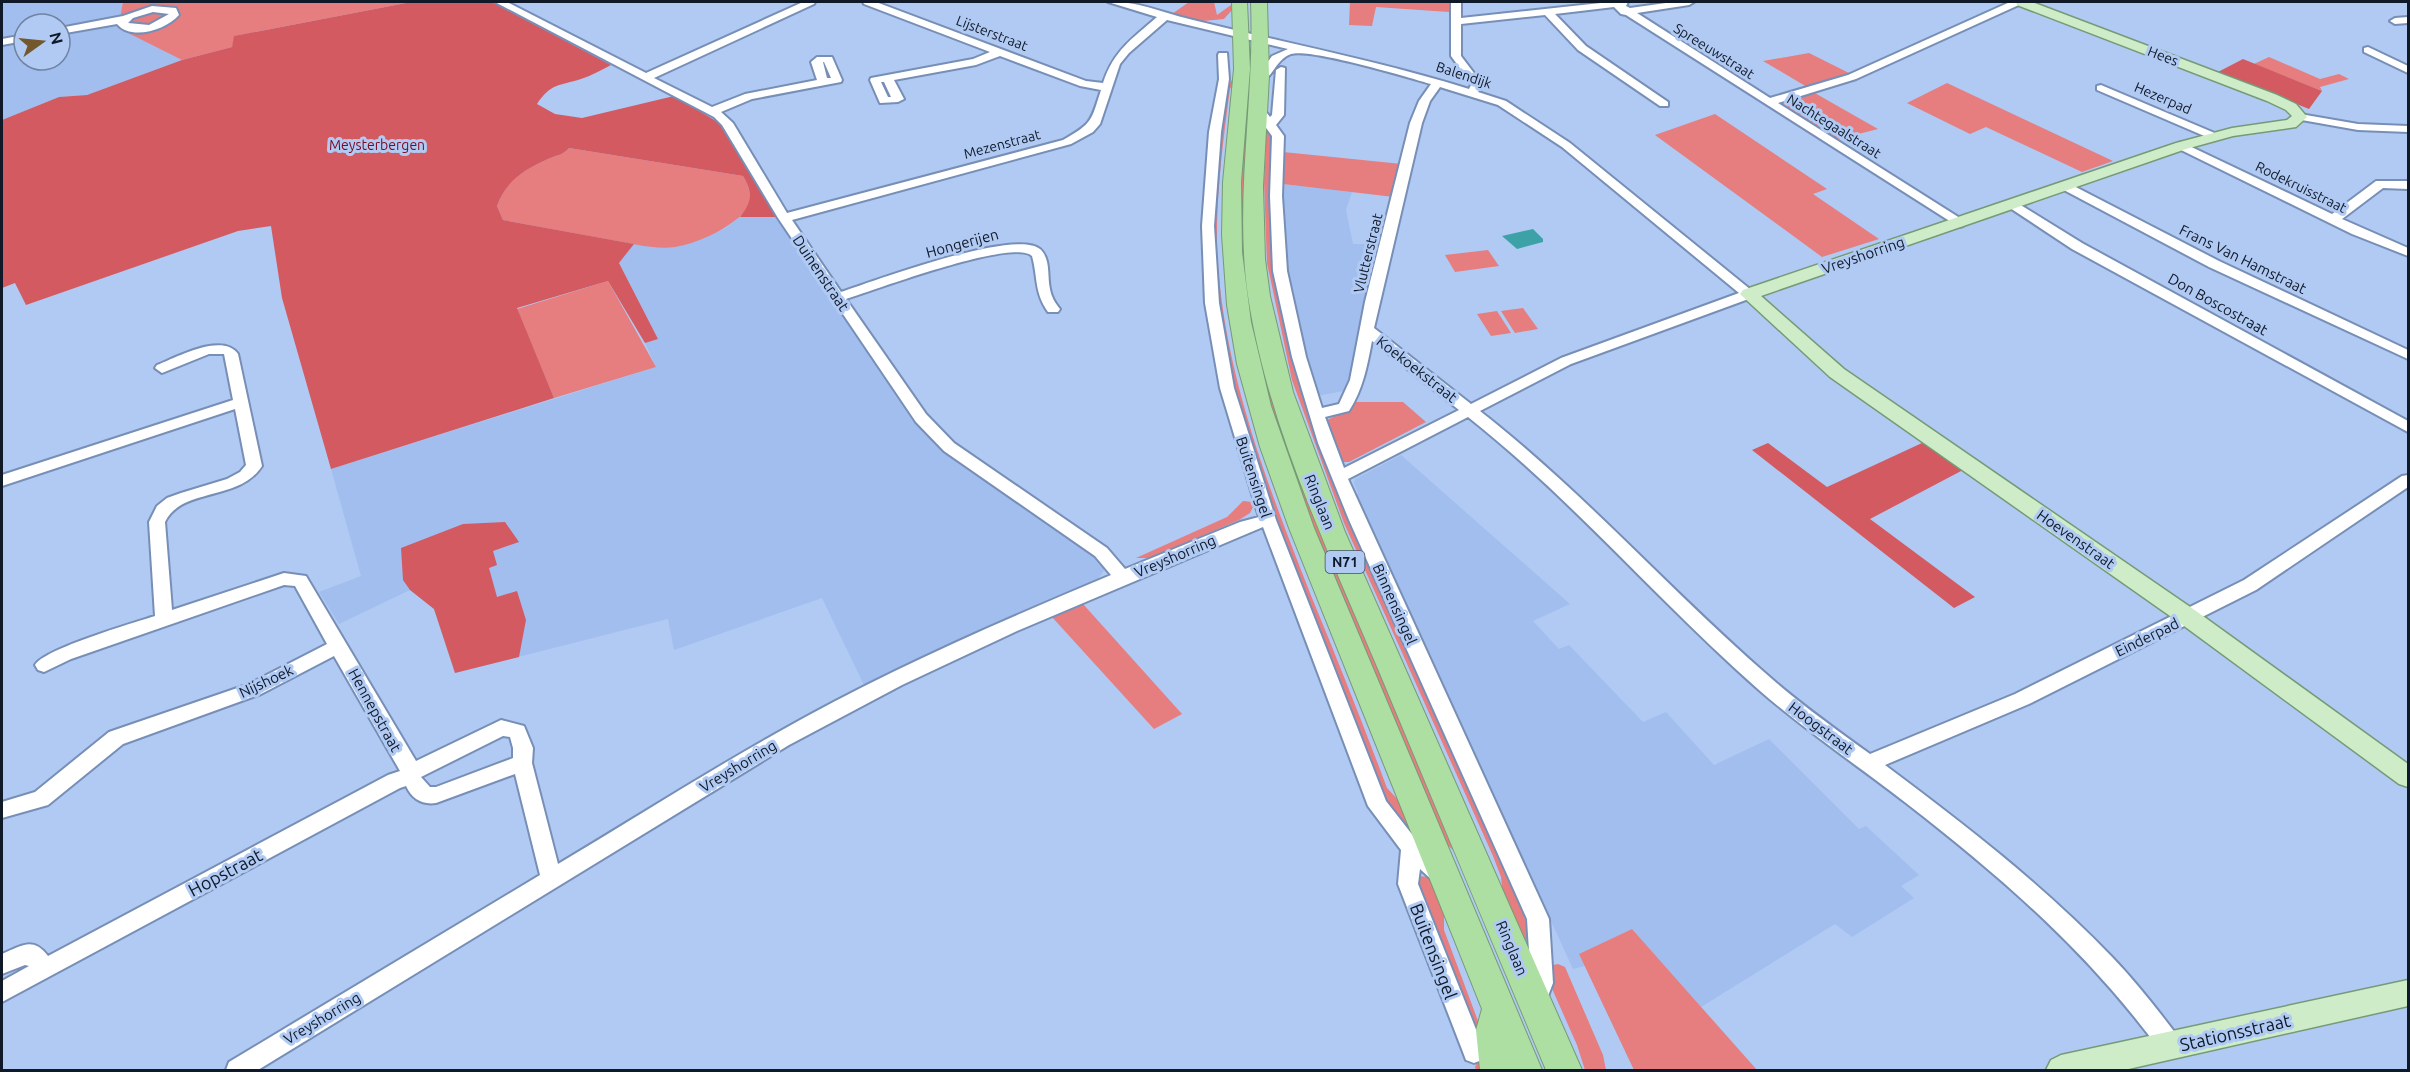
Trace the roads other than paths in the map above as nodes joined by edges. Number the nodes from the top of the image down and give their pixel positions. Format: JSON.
{"nodes":[{"id":1,"x":810,"y":2,"type":"edge"},
{"id":2,"x":868,"y":2,"type":"edge"},
{"id":3,"x":1113,"y":2,"type":"edge"},
{"id":4,"x":1259,"y":2,"type":"edge"},
{"id":5,"x":1456,"y":2,"type":"edge"},
{"id":6,"x":1689,"y":2,"type":"edge"},
{"id":7,"x":1985,"y":2,"type":"edge"},
{"id":8,"x":2017,"y":2,"type":"edge"},
{"id":9,"x":2022,"y":2,"type":"edge"},
{"id":10,"x":508,"y":3,"type":"edge"},
{"id":11,"x":1241,"y":4,"type":"edge"},
{"id":12,"x":2004,"y":6,"type":"junction"},
{"id":13,"x":1628,"y":7,"type":"edge"},
{"id":14,"x":1548,"y":11,"type":"junction"},
{"id":15,"x":1165,"y":16,"type":"junction"},
{"id":16,"x":2409,"y":20,"type":"edge"},
{"id":17,"x":2395,"y":21,"type":"dead end"},
{"id":18,"x":124,"y":22,"type":"dead end"},
{"id":19,"x":1455,"y":22,"type":"junction"},
{"id":20,"x":1205,"y":26,"type":"junction"},
{"id":21,"x":72,"y":30,"type":"edge"},
{"id":22,"x":1243,"y":35,"type":"junction"},
{"id":23,"x":1261,"y":39,"type":"junction"},
{"id":24,"x":2386,"y":46,"type":"dead end"},
{"id":25,"x":1303,"y":49,"type":"junction"},
{"id":26,"x":2368,"y":50,"type":"dead end"},
{"id":27,"x":1000,"y":52,"type":"junction"},
{"id":28,"x":2401,"y":53,"type":"dead end"},
{"id":29,"x":1252,"y":67,"type":"junction"},
{"id":30,"x":2409,"y":70,"type":"edge"},
{"id":31,"x":647,"y":77,"type":"junction"},
{"id":32,"x":888,"y":78,"type":"dead end"},
{"id":33,"x":1224,"y":80,"type":"junction"},
{"id":34,"x":823,"y":82,"type":"dead end"},
{"id":35,"x":1439,"y":82,"type":"junction"},
{"id":36,"x":1107,"y":87,"type":"junction"},
{"id":37,"x":2101,"y":88,"type":"dead end"},
{"id":38,"x":1472,"y":92,"type":"junction"},
{"id":39,"x":1768,"y":102,"type":"junction"},
{"id":40,"x":1664,"y":104,"type":"dead end"},
{"id":41,"x":713,"y":111,"type":"junction"},
{"id":42,"x":2300,"y":117,"type":"junction"},
{"id":43,"x":1265,"y":118,"type":"junction"},
{"id":44,"x":2409,"y":129,"type":"edge"},
{"id":45,"x":2213,"y":136,"type":"junction"},
{"id":46,"x":2181,"y":146,"type":"junction"},
{"id":47,"x":2393,"y":184,"type":"junction"},
{"id":48,"x":2409,"y":185,"type":"edge"},
{"id":49,"x":2066,"y":186,"type":"junction"},
{"id":50,"x":2409,"y":190,"type":"edge"},
{"id":51,"x":2014,"y":205,"type":"junction"},
{"id":52,"x":784,"y":218,"type":"junction"},
{"id":53,"x":2334,"y":219,"type":"junction"},
{"id":54,"x":1959,"y":223,"type":"junction"},
{"id":55,"x":2409,"y":252,"type":"edge"},
{"id":56,"x":1749,"y":294,"type":"junction"},
{"id":57,"x":838,"y":297,"type":"junction"},
{"id":58,"x":1053,"y":309,"type":"dead end"},
{"id":59,"x":1366,"y":329,"type":"junction"},
{"id":60,"x":2409,"y":355,"type":"edge"},
{"id":61,"x":162,"y":368,"type":"dead end"},
{"id":62,"x":241,"y":402,"type":"junction"},
{"id":63,"x":1468,"y":409,"type":"junction"},
{"id":64,"x":1316,"y":414,"type":"junction"},
{"id":65,"x":2409,"y":427,"type":"edge"},
{"id":66,"x":1339,"y":477,"type":"junction"},
{"id":67,"x":2,"y":480,"type":"edge"},
{"id":68,"x":2409,"y":480,"type":"edge"},
{"id":69,"x":1268,"y":520,"type":"junction"},
{"id":70,"x":1122,"y":578,"type":"junction"},
{"id":71,"x":2188,"y":617,"type":"junction"},
{"id":72,"x":164,"y":620,"type":"junction"},
{"id":73,"x":339,"y":646,"type":"junction"},
{"id":74,"x":44,"y":665,"type":"dead end"},
{"id":75,"x":522,"y":763,"type":"junction"},
{"id":76,"x":1869,"y":763,"type":"junction"},
{"id":77,"x":413,"y":774,"type":"junction"},
{"id":78,"x":2409,"y":777,"type":"edge"},
{"id":79,"x":2,"y":810,"type":"edge"},
{"id":80,"x":1411,"y":848,"type":"junction"},
{"id":81,"x":1444,"y":878,"type":"junction"},
{"id":82,"x":551,"y":879,"type":"junction"},
{"id":83,"x":2,"y":964,"type":"edge"},
{"id":84,"x":41,"y":971,"type":"junction"},
{"id":85,"x":2,"y":992,"type":"edge"},
{"id":86,"x":2409,"y":993,"type":"edge"},
{"id":87,"x":1535,"y":1001,"type":"junction"},
{"id":88,"x":1498,"y":1007,"type":"junction"},
{"id":89,"x":2171,"y":1046,"type":"junction"},
{"id":90,"x":1486,"y":1061,"type":"edge"},
{"id":91,"x":237,"y":1071,"type":"edge"},
{"id":92,"x":1524,"y":1071,"type":"edge"},
{"id":93,"x":1564,"y":1071,"type":"edge"},
{"id":94,"x":2061,"y":1071,"type":"edge"}],
"edges":[{"from":1,"to":31,"type":"street"},
{"from":2,"to":27,"type":"street","name":"Lijsterstraat"},
{"from":3,"to":15,"type":"street","name":"Balendijk"},
{"from":4,"to":23,"type":"highway","name":"Ringlaan","number":"N71"},
{"from":5,"to":19,"type":"street"},
{"from":6,"to":13,"type":"street"},
{"from":7,"to":12,"type":"street"},
{"from":8,"to":12,"type":"street","name":"Nachtegaalstraat"},
{"from":9,"to":42,"type":"main road","name":"Hees"},
{"from":10,"to":31,"type":"street","name":"Duinenstraat"},
{"from":11,"to":20,"type":"street"},
{"from":11,"to":22,"type":"highway","name":"Ringlaan","number":"N71"},
{"from":12,"to":39,"type":"street","name":"Nachtegaalstraat"},
{"from":13,"to":14,"type":"street","name":"Spreeuwstraat"},
{"from":13,"to":39,"type":"street","name":"Spreeuwstraat"},
{"from":14,"to":19,"type":"street"},
{"from":14,"to":40,"type":"street"},
{"from":15,"to":20,"type":"street","name":"Balendijk"},
{"from":15,"to":36,"type":"street","name":"Mezenstraat"},
{"from":16,"to":17,"type":"street"},
{"from":18,"to":21,"type":"street"},
{"from":19,"to":38,"type":"street"},
{"from":20,"to":22,"type":"street","name":"Balendijk"},
{"from":22,"to":23,"type":"street","name":"Balendijk"},
{"from":22,"to":29,"type":"highway","name":"Ringlaan","number":"N71"},
{"from":23,"to":25,"type":"street","name":"Balendijk"},
{"from":23,"to":29,"type":"highway","name":"Ringlaan","number":"N71"},
{"from":24,"to":28,"type":"street"},
{"from":25,"to":29,"type":"street"},
{"from":25,"to":35,"type":"street","name":"Balendijk"},
{"from":26,"to":30,"type":"street"},
{"from":27,"to":32,"type":"street"},
{"from":27,"to":36,"type":"street","name":"Lijsterstraat"},
{"from":29,"to":33,"type":"street"},
{"from":29,"to":33,"type":"street","name":"Buitensingel"},
{"from":29,"to":43,"type":"highway","name":"Ringlaan","number":"N71"},
{"from":29,"to":81,"type":"highway","name":"Ringlaan","number":"N71"},
{"from":31,"to":41,"type":"street","name":"Duinenstraat"},
{"from":33,"to":69,"type":"street","name":"Buitensingel"},
{"from":34,"to":41,"type":"street"},
{"from":35,"to":38,"type":"street","name":"Balendijk"},
{"from":35,"to":59,"type":"street","name":"Vlutterstraat"},
{"from":36,"to":52,"type":"street","name":"Mezenstraat"},
{"from":37,"to":45,"type":"street","name":"Hezerpad"},
{"from":38,"to":56,"type":"street","name":"Balendijk"},
{"from":39,"to":54,"type":"street","name":"Nachtegaalstraat"},
{"from":41,"to":52,"type":"street","name":"Duinenstraat"},
{"from":42,"to":44,"type":"street"},
{"from":42,"to":45,"type":"main road","name":"Vreyshorring"},
{"from":43,"to":64,"type":"street","name":"Binnensingel"},
{"from":43,"to":87,"type":"highway","name":"Ringlaan","number":"N71"},
{"from":45,"to":46,"type":"main road","name":"Vreyshorring"},
{"from":46,"to":49,"type":"main road","name":"Vreyshorring"},
{"from":46,"to":53,"type":"street","name":"Rodekruisstraat"},
{"from":47,"to":48,"type":"street"},
{"from":47,"to":50,"type":"street"},
{"from":47,"to":53,"type":"street"},
{"from":49,"to":51,"type":"main road","name":"Vreyshorring"},
{"from":49,"to":60,"type":"street","name":"Frans Van Hamstraat"},
{"from":51,"to":54,"type":"main road","name":"Vreyshorring"},
{"from":51,"to":65,"type":"street","name":"Don Boscostraat"},
{"from":52,"to":57,"type":"street","name":"Duinenstraat"},
{"from":53,"to":55,"type":"street","name":"Rodekruisstraat"},
{"from":54,"to":56,"type":"main road","name":"Vreyshorring"},
{"from":56,"to":63,"type":"street","name":"Vreyshorring"},
{"from":56,"to":71,"type":"main road","name":"Hoevenstraat"},
{"from":57,"to":58,"type":"street","name":"Hongerijen"},
{"from":57,"to":70,"type":"street","name":"Duinenstraat"},
{"from":59,"to":63,"type":"street","name":"Koekoekstraat"},
{"from":59,"to":64,"type":"street","name":"Vlutterstraat"},
{"from":61,"to":62,"type":"street"},
{"from":62,"to":67,"type":"street"},
{"from":62,"to":72,"type":"street"},
{"from":63,"to":66,"type":"street","name":"Vreyshorring"},
{"from":63,"to":76,"type":"street","name":"Hoogstraat"},
{"from":64,"to":66,"type":"street","name":"Binnensingel"},
{"from":66,"to":87,"type":"street","name":"Binnensingel"},
{"from":68,"to":71,"type":"street","name":"Einderpad"},
{"from":69,"to":70,"type":"street","name":"Vreyshorring"},
{"from":69,"to":80,"type":"street","name":"Buitensingel"},
{"from":70,"to":82,"type":"street","name":"Vreyshorring"},
{"from":71,"to":76,"type":"street","name":"Einderpad"},
{"from":71,"to":78,"type":"main road","name":"Hoevenstraat"},
{"from":72,"to":73,"type":"street"},
{"from":72,"to":74,"type":"street"},
{"from":73,"to":77,"type":"street","name":"Hennepstraat"},
{"from":73,"to":79,"type":"street","name":"Nijshoek"},
{"from":75,"to":77,"type":"street","name":"Hennepstraat"},
{"from":75,"to":77,"type":"street"},
{"from":75,"to":82,"type":"street"},
{"from":76,"to":89,"type":"street","name":"Hoogstraat"},
{"from":77,"to":84,"type":"street","name":"Hopstraat"},
{"from":80,"to":81,"type":"street","name":"Buitensingel"},
{"from":80,"to":90,"type":"street","name":"Buitensingel"},
{"from":81,"to":88,"type":"highway","name":"Ringlaan","number":"N71"},
{"from":82,"to":91,"type":"street","name":"Vreyshorring"},
{"from":83,"to":84,"type":"street"},
{"from":84,"to":85,"type":"street","name":"Hopstraat"},
{"from":86,"to":89,"type":"main road","name":"Stationsstraat"},
{"from":87,"to":93,"type":"highway","name":"Ringlaan","number":"N71"},
{"from":88,"to":90,"type":"highway"},
{"from":88,"to":92,"type":"highway","name":"Ringlaan","number":"N71"},
{"from":89,"to":94,"type":"main road","name":"Stationsstraat"}]}
